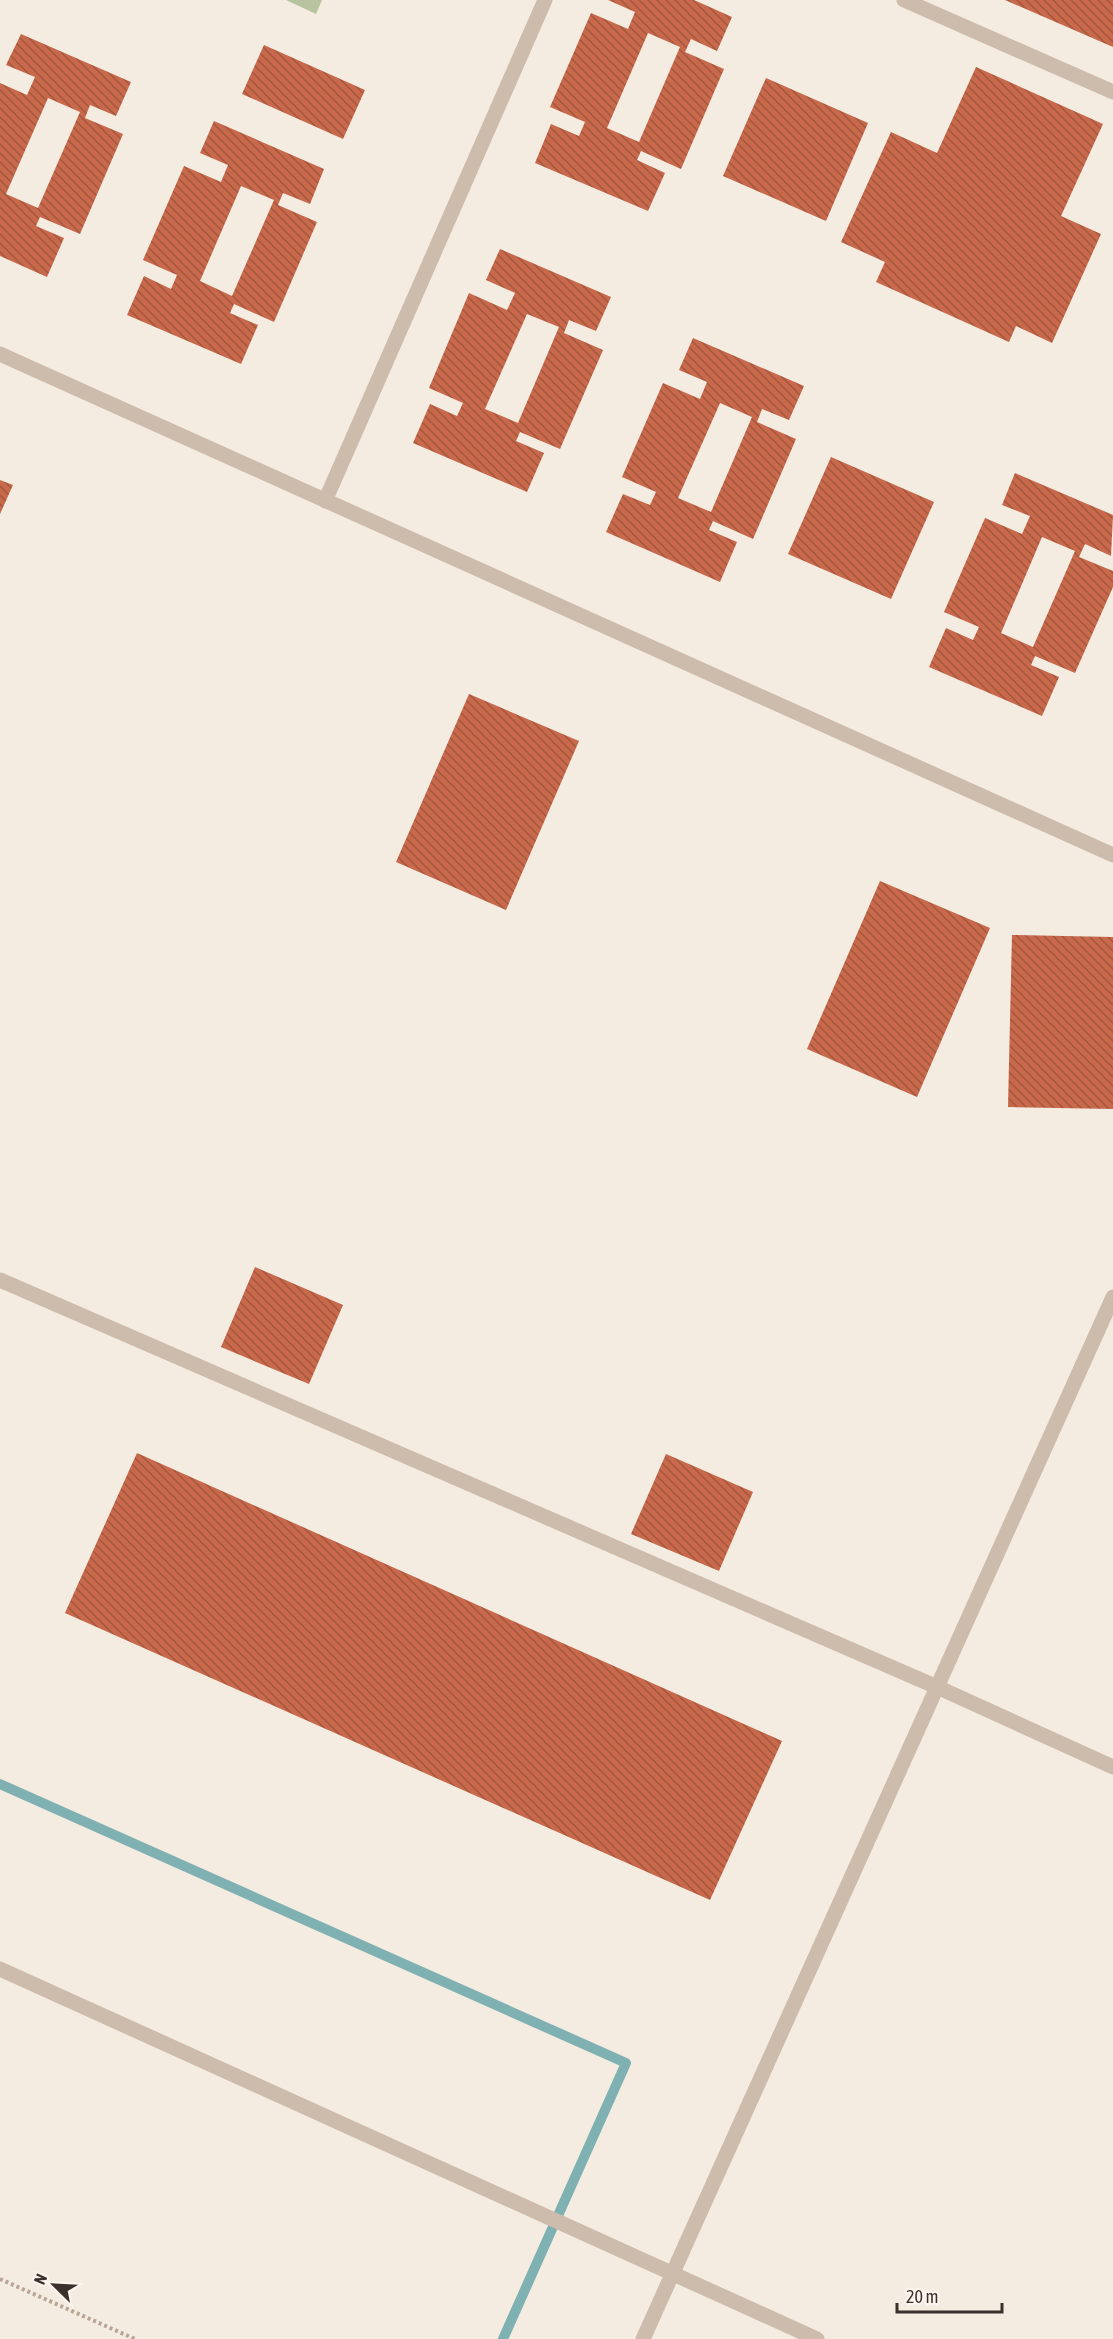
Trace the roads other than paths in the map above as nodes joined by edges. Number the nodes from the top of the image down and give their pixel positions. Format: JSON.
{"nodes":[{"id":1,"x":545,"y":0,"type":"edge"},
{"id":2,"x":904,"y":0,"type":"edge"},
{"id":3,"x":1113,"y":92,"type":"edge"},
{"id":4,"x":0,"y":354,"type":"edge"},
{"id":5,"x":325,"y":501,"type":"junction"},
{"id":6,"x":1113,"y":855,"type":"edge"},
{"id":7,"x":0,"y":1280,"type":"edge"},
{"id":8,"x":1113,"y":1297,"type":"edge"},
{"id":9,"x":937,"y":1687,"type":"junction"},
{"id":10,"x":1113,"y":1767,"type":"edge"},
{"id":11,"x":0,"y":1970,"type":"edge"},
{"id":12,"x":672,"y":2273,"type":"junction"},
{"id":13,"x":643,"y":2339,"type":"edge"},
{"id":14,"x":817,"y":2339,"type":"edge"}],
"edges":[{"from":1,"to":5,"type":"street"},
{"from":2,"to":3,"type":"street"},
{"from":4,"to":5,"type":"street"},
{"from":5,"to":6,"type":"street"},
{"from":7,"to":9,"type":"street"},
{"from":8,"to":9,"type":"street"},
{"from":9,"to":10,"type":"street"},
{"from":9,"to":12,"type":"street"},
{"from":11,"to":12,"type":"street"},
{"from":12,"to":13,"type":"street"},
{"from":12,"to":14,"type":"street"}]}
